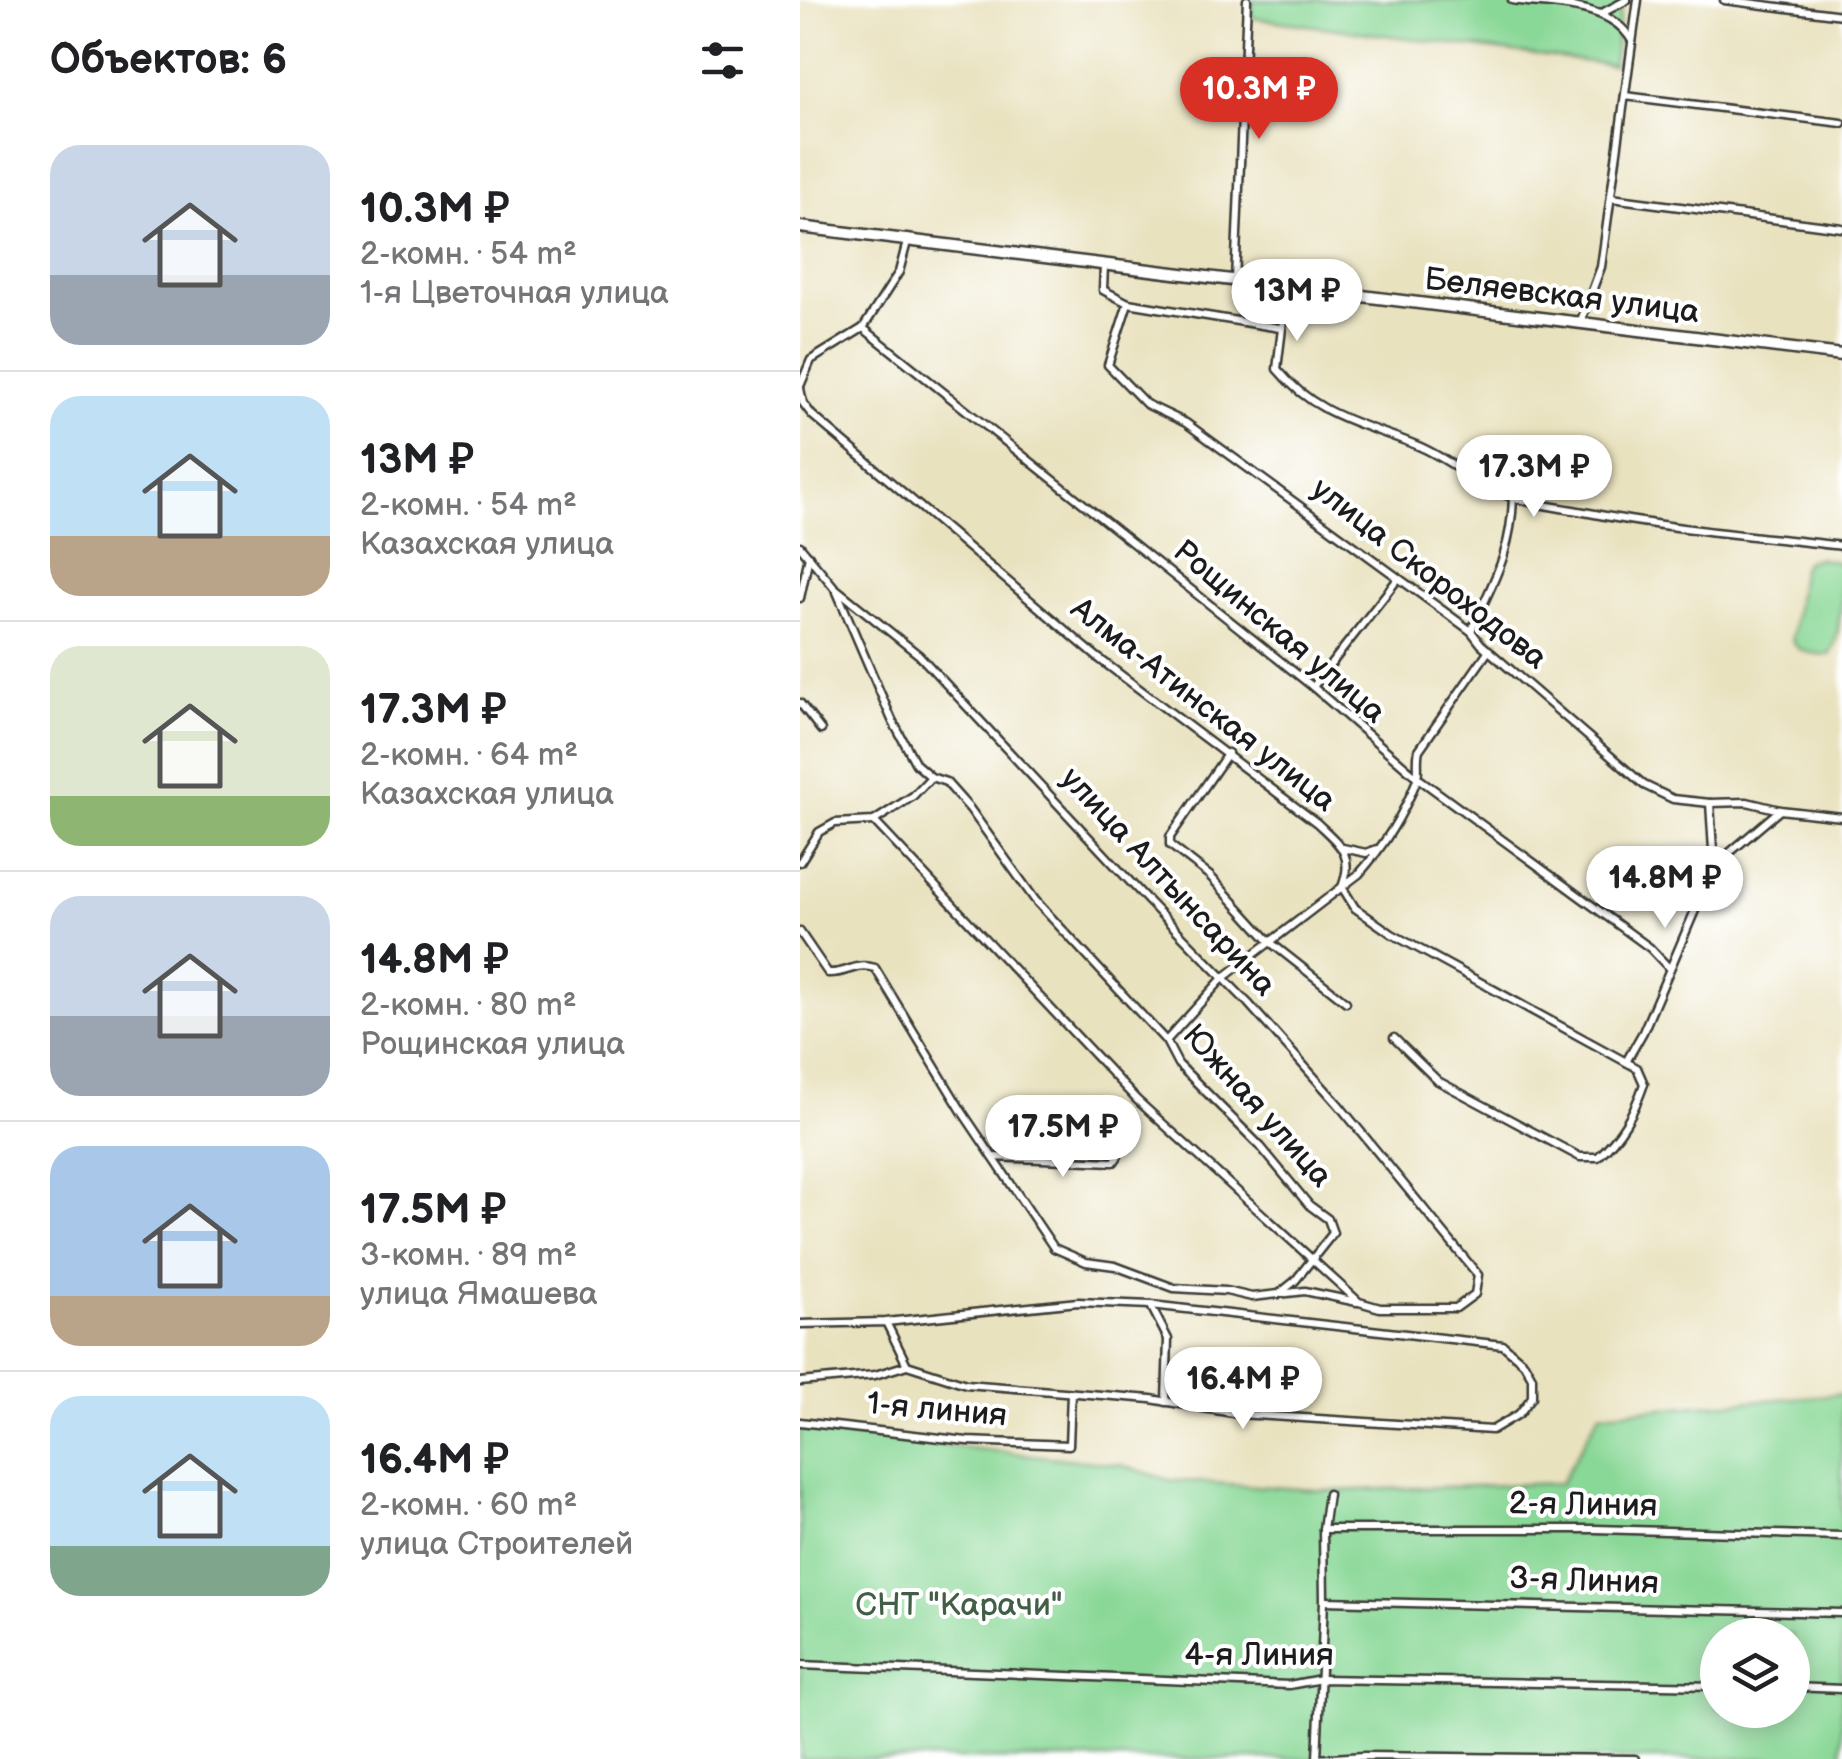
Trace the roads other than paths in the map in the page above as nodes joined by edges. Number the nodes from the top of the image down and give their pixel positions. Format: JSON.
{"nodes":[{"id":1,"x":1246,"y":0,"type":"edge"},
{"id":2,"x":1512,"y":0,"type":"edge"},
{"id":3,"x":1627,"y":0,"type":"edge"},
{"id":4,"x":1638,"y":0,"type":"edge"},
{"id":5,"x":1724,"y":0,"type":"edge"},
{"id":6,"x":1601,"y":14,"type":"junction"},
{"id":7,"x":1842,"y":15,"type":"edge"},
{"id":8,"x":1632,"y":41,"type":"junction"},
{"id":9,"x":1625,"y":96,"type":"junction"},
{"id":10,"x":1842,"y":122,"type":"edge"},
{"id":11,"x":1611,"y":198,"type":"junction"},
{"id":12,"x":800,"y":226,"type":"edge"},
{"id":13,"x":1842,"y":228,"type":"edge"},
{"id":14,"x":907,"y":242,"type":"junction"},
{"id":15,"x":1104,"y":264,"type":"junction"},
{"id":16,"x":1235,"y":282,"type":"junction"},
{"id":17,"x":1287,"y":288,"type":"junction"},
{"id":18,"x":1128,"y":303,"type":"junction"},
{"id":19,"x":1580,"y":323,"type":"junction"},
{"id":20,"x":862,"y":328,"type":"junction"},
{"id":21,"x":1280,"y":328,"type":"junction"},
{"id":22,"x":1842,"y":356,"type":"edge"},
{"id":23,"x":800,"y":387,"type":"edge"},
{"id":24,"x":1513,"y":498,"type":"junction"},
{"id":25,"x":800,"y":546,"type":"edge"},
{"id":26,"x":1842,"y":546,"type":"edge"},
{"id":27,"x":809,"y":555,"type":"junction"},
{"id":28,"x":1397,"y":580,"type":"junction"},
{"id":29,"x":834,"y":587,"type":"junction"},
{"id":30,"x":800,"y":598,"type":"edge"},
{"id":31,"x":1471,"y":631,"type":"junction"},
{"id":32,"x":1488,"y":650,"type":"junction"},
{"id":33,"x":1313,"y":687,"type":"junction"},
{"id":34,"x":800,"y":703,"type":"edge"},
{"id":35,"x":821,"y":730,"type":"dead end"},
{"id":36,"x":1228,"y":753,"type":"junction"},
{"id":37,"x":931,"y":778,"type":"junction"},
{"id":38,"x":1418,"y":778,"type":"junction"},
{"id":39,"x":1710,"y":803,"type":"junction"},
{"id":40,"x":1780,"y":810,"type":"junction"},
{"id":41,"x":1842,"y":816,"type":"edge"},
{"id":42,"x":874,"y":821,"type":"junction"},
{"id":43,"x":1382,"y":845,"type":"junction"},
{"id":44,"x":1342,"y":848,"type":"junction"},
{"id":45,"x":800,"y":862,"type":"edge"},
{"id":46,"x":1714,"y":866,"type":"junction"},
{"id":47,"x":1342,"y":886,"type":"junction"},
{"id":48,"x":800,"y":932,"type":"edge"},
{"id":49,"x":1270,"y":942,"type":"junction"},
{"id":50,"x":1669,"y":968,"type":"junction"},
{"id":51,"x":1223,"y":978,"type":"junction"},
{"id":52,"x":1346,"y":1002,"type":"dead end"},
{"id":53,"x":1394,"y":1038,"type":"dead end"},
{"id":54,"x":1166,"y":1041,"type":"junction"},
{"id":55,"x":1626,"y":1062,"type":"junction"},
{"id":56,"x":1118,"y":1156,"type":"dead end"},
{"id":57,"x":991,"y":1157,"type":"junction"},
{"id":58,"x":1312,"y":1260,"type":"junction"},
{"id":59,"x":1280,"y":1293,"type":"junction"},
{"id":60,"x":1359,"y":1302,"type":"junction"},
{"id":61,"x":1150,"y":1305,"type":"junction"},
{"id":62,"x":886,"y":1322,"type":"junction"},
{"id":63,"x":800,"y":1324,"type":"edge"},
{"id":64,"x":908,"y":1365,"type":"junction"},
{"id":65,"x":800,"y":1382,"type":"edge"},
{"id":66,"x":1071,"y":1393,"type":"junction"},
{"id":67,"x":1166,"y":1402,"type":"junction"},
{"id":68,"x":800,"y":1422,"type":"edge"},
{"id":69,"x":1328,"y":1494,"type":"dead end"},
{"id":70,"x":1324,"y":1530,"type":"junction"},
{"id":71,"x":1842,"y":1536,"type":"edge"},
{"id":72,"x":1324,"y":1601,"type":"junction"},
{"id":73,"x":1842,"y":1613,"type":"edge"},
{"id":74,"x":800,"y":1665,"type":"edge"},
{"id":75,"x":1322,"y":1679,"type":"junction"},
{"id":76,"x":1700,"y":1686,"type":"edge"},
{"id":77,"x":1810,"y":1688,"type":"edge"},
{"id":78,"x":1842,"y":1689,"type":"edge"},
{"id":79,"x":1317,"y":1759,"type":"edge"},
{"id":80,"x":1635,"y":1759,"type":"edge"}],
"edges":[{"from":1,"to":16,"type":"street"},
{"from":2,"to":6,"type":"street"},
{"from":3,"to":6,"type":"street"},
{"from":4,"to":8,"type":"street"},
{"from":5,"to":7,"type":"street"},
{"from":6,"to":8,"type":"street"},
{"from":8,"to":9,"type":"street"},
{"from":9,"to":10,"type":"street"},
{"from":9,"to":11,"type":"street"},
{"from":11,"to":13,"type":"street"},
{"from":11,"to":19,"type":"street"},
{"from":12,"to":14,"type":"main road","name":"Беляевская улица"},
{"from":14,"to":15,"type":"main road","name":"Беляевская улица"},
{"from":14,"to":20,"type":"street"},
{"from":15,"to":16,"type":"main road","name":"Беляевская улица"},
{"from":15,"to":18,"type":"street"},
{"from":16,"to":17,"type":"main road","name":"Беляевская улица"},
{"from":17,"to":19,"type":"main road","name":"Беляевская улица"},
{"from":17,"to":21,"type":"street"},
{"from":18,"to":21,"type":"street"},
{"from":18,"to":28,"type":"street","name":"улица Скороходова"},
{"from":19,"to":22,"type":"main road","name":"Беляевская улица"},
{"from":20,"to":23,"type":"street","name":"Алма-Атинская улица"},
{"from":20,"to":33,"type":"street","name":"Рощинская улица"},
{"from":21,"to":24,"type":"street"},
{"from":23,"to":36,"type":"street","name":"Алма-Атинская улица"},
{"from":24,"to":26,"type":"street"},
{"from":24,"to":31,"type":"street"},
{"from":25,"to":27,"type":"street","name":"улица Алтынсарина"},
{"from":27,"to":29,"type":"street","name":"улица Алтынсарина"},
{"from":27,"to":30,"type":"street"},
{"from":28,"to":31,"type":"street","name":"улица Скороходова"},
{"from":28,"to":33,"type":"street"},
{"from":29,"to":37,"type":"street","name":"Южная улица"},
{"from":29,"to":51,"type":"street","name":"улица Алтынсарина"},
{"from":31,"to":32,"type":"street","name":"улица Скороходова"},
{"from":32,"to":38,"type":"street"},
{"from":32,"to":39,"type":"street","name":"улица Скороходова"},
{"from":33,"to":38,"type":"street","name":"Рощинская улица"},
{"from":34,"to":35,"type":"street"},
{"from":36,"to":44,"type":"street","name":"Алма-Атинская улица"},
{"from":36,"to":49,"type":"street"},
{"from":37,"to":42,"type":"street"},
{"from":37,"to":54,"type":"street","name":"Южная улица"},
{"from":38,"to":43,"type":"street"},
{"from":38,"to":50,"type":"street","name":"Рощинская улица"},
{"from":39,"to":40,"type":"street","name":"улица Скороходова"},
{"from":39,"to":46,"type":"street"},
{"from":40,"to":41,"type":"street","name":"улица Скороходова"},
{"from":40,"to":46,"type":"street"},
{"from":42,"to":45,"type":"street"},
{"from":42,"to":58,"type":"street","name":"Южная улица"},
{"from":43,"to":44,"type":"street"},
{"from":43,"to":47,"type":"street"},
{"from":44,"to":47,"type":"street","name":"Алма-Атинская улица"},
{"from":46,"to":50,"type":"street"},
{"from":47,"to":49,"type":"street"},
{"from":47,"to":55,"type":"street"},
{"from":48,"to":57,"type":"street"},
{"from":49,"to":51,"type":"street"},
{"from":49,"to":52,"type":"street"},
{"from":50,"to":55,"type":"street"},
{"from":51,"to":54,"type":"street"},
{"from":51,"to":60,"type":"street","name":"улица Алтынсарина"},
{"from":53,"to":55,"type":"street"},
{"from":54,"to":58,"type":"street","name":"Южная улица"},
{"from":56,"to":57,"type":"street"},
{"from":57,"to":59,"type":"street"},
{"from":58,"to":59,"type":"street"},
{"from":58,"to":60,"type":"street"},
{"from":59,"to":60,"type":"street"},
{"from":61,"to":62,"type":"street"},
{"from":61,"to":67,"type":"street"},
{"from":61,"to":67,"type":"street"},
{"from":62,"to":63,"type":"street"},
{"from":62,"to":64,"type":"street"},
{"from":64,"to":65,"type":"street"},
{"from":64,"to":66,"type":"street"},
{"from":66,"to":67,"type":"street"},
{"from":66,"to":68,"type":"street","name":"1-я линия"},
{"from":69,"to":70,"type":"street"},
{"from":70,"to":71,"type":"street","name":"2-я Линия"},
{"from":70,"to":72,"type":"street"},
{"from":72,"to":73,"type":"street","name":"3-я Линия"},
{"from":72,"to":75,"type":"street"},
{"from":74,"to":75,"type":"street","name":"4-я Линия"},
{"from":75,"to":76,"type":"street","name":"4-я Линия"},
{"from":75,"to":79,"type":"street"},
{"from":77,"to":78,"type":"street"},
{"from":79,"to":80,"type":"street"}]}
